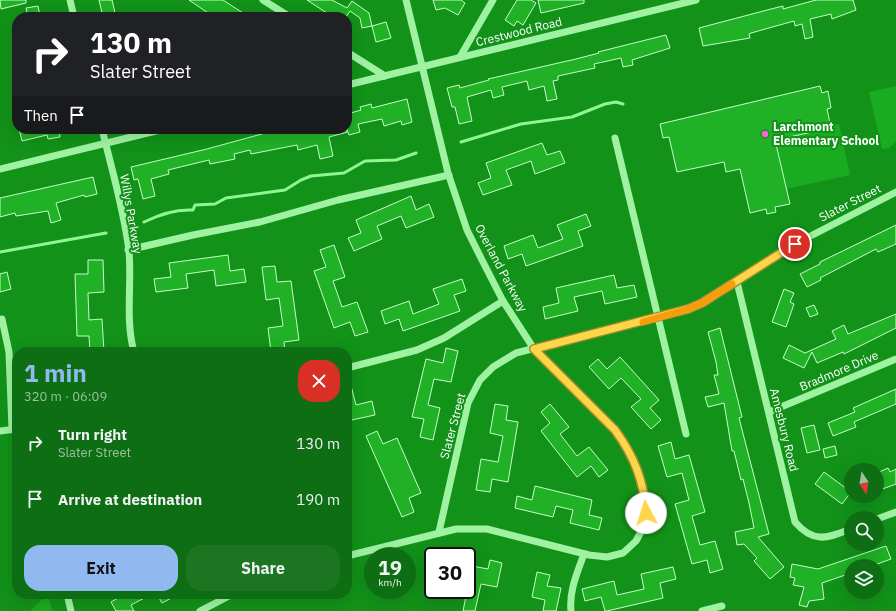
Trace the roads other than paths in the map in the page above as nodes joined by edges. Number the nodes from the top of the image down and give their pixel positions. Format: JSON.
{"nodes":[{"id":1,"x":70,"y":0,"type":"edge"},
{"id":2,"x":263,"y":0,"type":"edge"},
{"id":3,"x":406,"y":0,"type":"edge"},
{"id":4,"x":493,"y":0,"type":"edge"},
{"id":5,"x":696,"y":0,"type":"edge"},
{"id":6,"x":676,"y":2,"type":"edge"},
{"id":7,"x":73,"y":12,"type":"edge"},
{"id":8,"x":282,"y":12,"type":"edge"},
{"id":9,"x":352,"y":55,"type":"edge"},
{"id":10,"x":460,"y":57,"type":"junction"},
{"id":11,"x":422,"y":66,"type":"junction"},
{"id":12,"x":385,"y":76,"type":"junction"},
{"id":13,"x":352,"y":84,"type":"edge"},
{"id":14,"x":103,"y":134,"type":"edge"},
{"id":15,"x":143,"y":134,"type":"edge"},
{"id":16,"x":615,"y":138,"type":"dead end"},
{"id":17,"x":105,"y":143,"type":"junction"},
{"id":18,"x":0,"y":169,"type":"edge"},
{"id":19,"x":449,"y":175,"type":"junction"},
{"id":20,"x":896,"y":192,"type":"edge"},
{"id":21,"x":128,"y":250,"type":"junction"},
{"id":22,"x":736,"y":282,"type":"junction"},
{"id":23,"x":503,"y":301,"type":"junction"},
{"id":24,"x":2,"y":319,"type":"dead end"},
{"id":25,"x":657,"y":319,"type":"junction"},
{"id":26,"x":133,"y":347,"type":"edge"},
{"id":27,"x":534,"y":349,"type":"junction"},
{"id":28,"x":896,"y":359,"type":"edge"},
{"id":29,"x":352,"y":367,"type":"edge"},
{"id":30,"x":12,"y":390,"type":"edge"},
{"id":31,"x":769,"y":412,"type":"junction"},
{"id":32,"x":12,"y":429,"type":"edge"},
{"id":33,"x":0,"y":431,"type":"edge"},
{"id":34,"x":686,"y":434,"type":"dead end"},
{"id":35,"x":896,"y":512,"type":"edge"},
{"id":36,"x":884,"y":516,"type":"edge"},
{"id":37,"x":844,"y":531,"type":"edge"},
{"id":38,"x":439,"y":532,"type":"junction"},
{"id":39,"x":584,"y":554,"type":"junction"},
{"id":40,"x":352,"y":555,"type":"edge"},
{"id":41,"x":68,"y":599,"type":"edge"},
{"id":42,"x":223,"y":599,"type":"edge"},
{"id":43,"x":722,"y":606,"type":"dead end"},
{"id":44,"x":71,"y":611,"type":"edge"},
{"id":45,"x":200,"y":611,"type":"edge"},
{"id":46,"x":571,"y":611,"type":"edge"},
{"id":47,"x":702,"y":611,"type":"edge"}],
"edges":[{"from":1,"to":7,"type":"street"},
{"from":2,"to":8,"type":"street"},
{"from":3,"to":11,"type":"street","name":"Overland Parkway"},
{"from":4,"to":10,"type":"street"},
{"from":5,"to":6,"type":"street","name":"Crestwood Road"},
{"from":6,"to":10,"type":"street","name":"Crestwood Road"},
{"from":9,"to":12,"type":"street"},
{"from":10,"to":11,"type":"street","name":"Crestwood Road"},
{"from":11,"to":12,"type":"street","name":"Crestwood Road"},
{"from":11,"to":19,"type":"street","name":"Overland Parkway"},
{"from":12,"to":13,"type":"street","name":"Crestwood Road"},
{"from":14,"to":17,"type":"street","name":"Willys Parkway"},
{"from":15,"to":17,"type":"street"},
{"from":16,"to":25,"type":"street"},
{"from":17,"to":18,"type":"street"},
{"from":17,"to":21,"type":"street","name":"Willys Parkway"},
{"from":19,"to":21,"type":"street"},
{"from":19,"to":23,"type":"street","name":"Overland Parkway"},
{"from":20,"to":22,"type":"street","name":"Slater Street"},
{"from":21,"to":26,"type":"street","name":"Willys Parkway"},
{"from":22,"to":25,"type":"street","name":"Slater Street"},
{"from":22,"to":31,"type":"street","name":"Amesbury Road"},
{"from":23,"to":27,"type":"street","name":"Overland Parkway"},
{"from":23,"to":29,"type":"street"},
{"from":24,"to":30,"type":"street"},
{"from":25,"to":27,"type":"street","name":"Slater Street"},
{"from":25,"to":34,"type":"street"},
{"from":27,"to":38,"type":"street","name":"Slater Street"},
{"from":27,"to":39,"type":"street","name":"Overland Parkway"},
{"from":28,"to":31,"type":"street","name":"Bradmore Drive"},
{"from":31,"to":37,"type":"street","name":"Amesbury Road"},
{"from":32,"to":33,"type":"street"},
{"from":35,"to":36,"type":"street"},
{"from":38,"to":39,"type":"street","name":"Overland Parkway"},
{"from":38,"to":40,"type":"street"},
{"from":39,"to":46,"type":"street"},
{"from":41,"to":44,"type":"street"},
{"from":42,"to":45,"type":"street"},
{"from":43,"to":47,"type":"street"}]}
